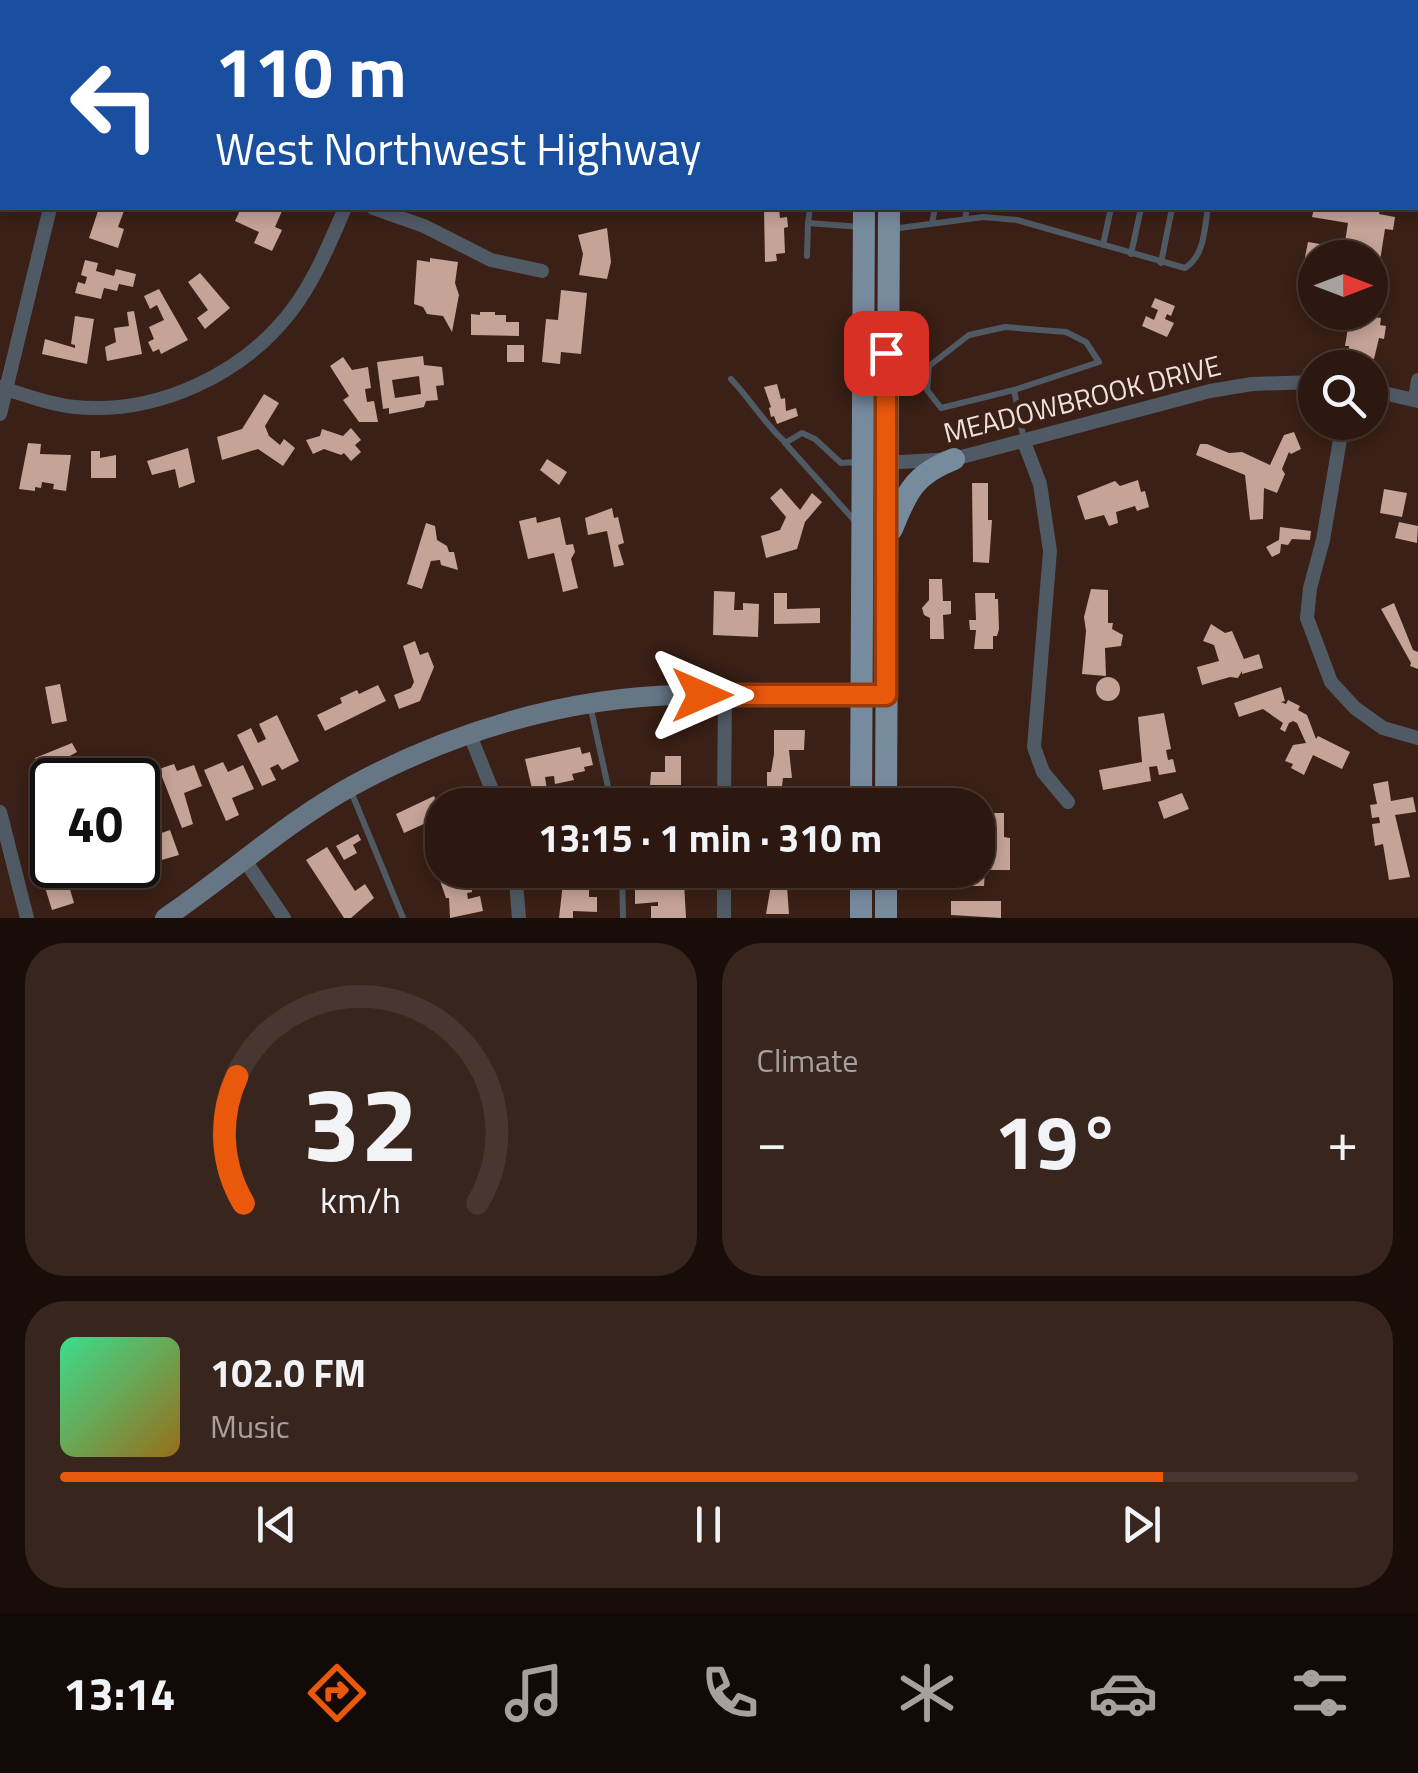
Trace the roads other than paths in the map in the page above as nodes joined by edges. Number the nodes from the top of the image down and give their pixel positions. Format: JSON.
{"nodes":[{"id":1,"x":49,"y":210,"type":"edge"},
{"id":2,"x":345,"y":210,"type":"edge"},
{"id":3,"x":379,"y":210,"type":"edge"},
{"id":4,"x":810,"y":210,"type":"edge"},
{"id":5,"x":935,"y":210,"type":"edge"},
{"id":6,"x":967,"y":210,"type":"edge"},
{"id":7,"x":1111,"y":210,"type":"edge"},
{"id":8,"x":1141,"y":210,"type":"edge"},
{"id":9,"x":1172,"y":210,"type":"edge"},
{"id":10,"x":1208,"y":210,"type":"edge"},
{"id":11,"x":863,"y":217,"type":"edge"},
{"id":12,"x":888,"y":218,"type":"edge"},
{"id":13,"x":965,"y":219,"type":"junction"},
{"id":14,"x":808,"y":223,"type":"junction"},
{"id":15,"x":932,"y":223,"type":"junction"},
{"id":16,"x":1103,"y":246,"type":"junction"},
{"id":17,"x":1131,"y":254,"type":"junction"},
{"id":18,"x":806,"y":256,"type":"dead end"},
{"id":19,"x":1162,"y":263,"type":"junction"},
{"id":20,"x":542,"y":271,"type":"dead end"},
{"id":21,"x":731,"y":379,"type":"dead end"},
{"id":22,"x":1418,"y":380,"type":"edge"},
{"id":23,"x":1298,"y":383,"type":"edge"},
{"id":24,"x":2,"y":388,"type":"edge"},
{"id":25,"x":1014,"y":390,"type":"junction"},
{"id":26,"x":1388,"y":394,"type":"edge"},
{"id":27,"x":1416,"y":400,"type":"edge"},
{"id":28,"x":0,"y":414,"type":"edge"},
{"id":29,"x":1339,"y":440,"type":"edge"},
{"id":30,"x":1024,"y":442,"type":"junction"},
{"id":31,"x":785,"y":443,"type":"junction"},
{"id":32,"x":954,"y":458,"type":"junction"},
{"id":33,"x":862,"y":462,"type":"junction"},
{"id":34,"x":887,"y":463,"type":"junction"},
{"id":35,"x":862,"y":528,"type":"junction"},
{"id":36,"x":886,"y":542,"type":"junction"},
{"id":37,"x":725,"y":695,"type":"junction"},
{"id":38,"x":886,"y":695,"type":"junction"},
{"id":39,"x":860,"y":696,"type":"junction"},
{"id":40,"x":590,"y":704,"type":"junction"},
{"id":41,"x":470,"y":735,"type":"junction"},
{"id":42,"x":1416,"y":739,"type":"edge"},
{"id":43,"x":350,"y":788,"type":"junction"},
{"id":44,"x":491,"y":788,"type":"edge"},
{"id":45,"x":608,"y":788,"type":"edge"},
{"id":46,"x":724,"y":788,"type":"edge"},
{"id":47,"x":860,"y":788,"type":"edge"},
{"id":48,"x":886,"y":788,"type":"edge"},
{"id":49,"x":1068,"y":802,"type":"dead end"},
{"id":50,"x":0,"y":812,"type":"edge"},
{"id":51,"x":244,"y":858,"type":"junction"},
{"id":52,"x":516,"y":888,"type":"edge"},
{"id":53,"x":622,"y":888,"type":"edge"},
{"id":54,"x":724,"y":888,"type":"edge"},
{"id":55,"x":861,"y":888,"type":"edge"},
{"id":56,"x":886,"y":888,"type":"edge"},
{"id":57,"x":27,"y":918,"type":"edge"},
{"id":58,"x":166,"y":918,"type":"edge"},
{"id":59,"x":284,"y":918,"type":"edge"},
{"id":60,"x":403,"y":918,"type":"edge"},
{"id":61,"x":519,"y":918,"type":"edge"},
{"id":62,"x":623,"y":918,"type":"edge"},
{"id":63,"x":724,"y":918,"type":"edge"},
{"id":64,"x":861,"y":918,"type":"edge"},
{"id":65,"x":886,"y":918,"type":"edge"}],
"edges":[{"from":1,"to":24,"type":"street"},
{"from":2,"to":24,"type":"street"},
{"from":3,"to":20,"type":"street"},
{"from":4,"to":14,"type":"lane"},
{"from":5,"to":15,"type":"lane"},
{"from":6,"to":13,"type":"lane"},
{"from":7,"to":16,"type":"lane"},
{"from":8,"to":17,"type":"lane"},
{"from":9,"to":19,"type":"lane"},
{"from":10,"to":19,"type":"lane"},
{"from":11,"to":12,"type":"main road"},
{"from":11,"to":14,"type":"lane"},
{"from":11,"to":33,"type":"main road"},
{"from":12,"to":15,"type":"lane"},
{"from":12,"to":34,"type":"main road"},
{"from":13,"to":15,"type":"lane"},
{"from":13,"to":16,"type":"lane"},
{"from":14,"to":18,"type":"lane"},
{"from":16,"to":17,"type":"lane"},
{"from":17,"to":19,"type":"lane"},
{"from":21,"to":31,"type":"lane"},
{"from":22,"to":27,"type":"street"},
{"from":23,"to":30,"type":"street","name":"MEADOWBROOK DRIVE"},
{"from":24,"to":28,"type":"street"},
{"from":25,"to":25,"type":"lane"},
{"from":25,"to":30,"type":"lane"},
{"from":26,"to":27,"type":"street"},
{"from":29,"to":42,"type":"street"},
{"from":30,"to":32,"type":"street","name":"MEADOWBROOK DRIVE"},
{"from":30,"to":49,"type":"street"},
{"from":31,"to":33,"type":"lane"},
{"from":31,"to":35,"type":"lane"},
{"from":32,"to":34,"type":"street","name":"MEADOWBROOK DRIVE"},
{"from":32,"to":36,"type":"main road"},
{"from":33,"to":34,"type":"street","name":"MEADOWBROOK DRIVE"},
{"from":33,"to":35,"type":"main road"},
{"from":34,"to":36,"type":"main road"},
{"from":35,"to":39,"type":"main road"},
{"from":36,"to":38,"type":"main road"},
{"from":37,"to":39,"type":"street"},
{"from":37,"to":40,"type":"street"},
{"from":37,"to":46,"type":"street"},
{"from":38,"to":39,"type":"street"},
{"from":38,"to":48,"type":"main road"},
{"from":39,"to":47,"type":"main road"},
{"from":40,"to":41,"type":"street"},
{"from":40,"to":45,"type":"lane"},
{"from":41,"to":43,"type":"street"},
{"from":41,"to":44,"type":"street"},
{"from":43,"to":51,"type":"street"},
{"from":43,"to":60,"type":"lane"},
{"from":50,"to":57,"type":"street"},
{"from":51,"to":58,"type":"street"},
{"from":51,"to":59,"type":"street"},
{"from":52,"to":61,"type":"street"},
{"from":53,"to":62,"type":"lane"},
{"from":54,"to":63,"type":"street"},
{"from":55,"to":64,"type":"main road"},
{"from":56,"to":65,"type":"main road"}]}
